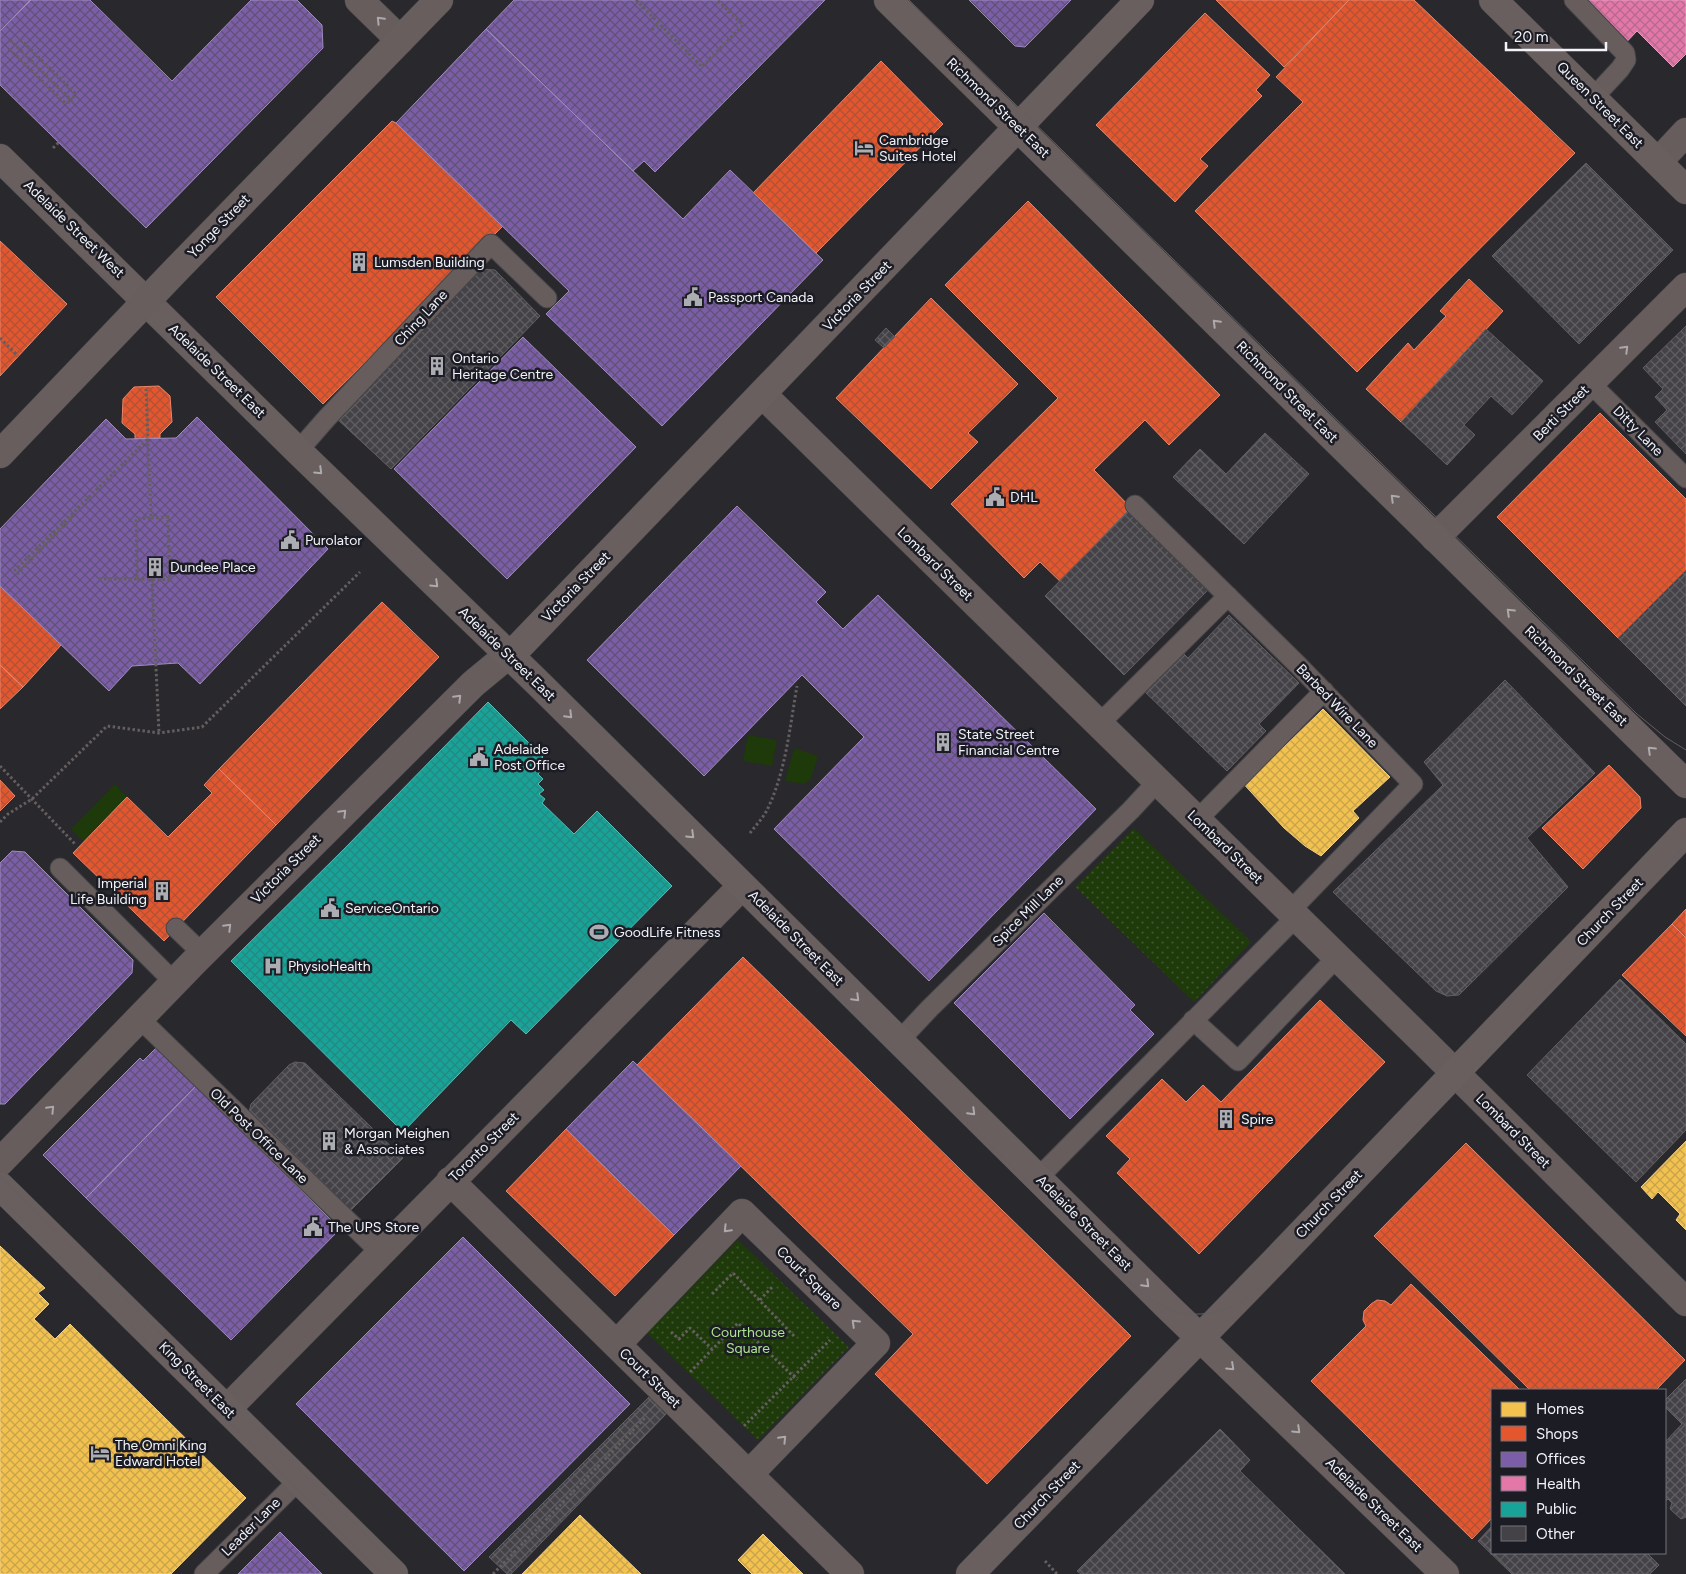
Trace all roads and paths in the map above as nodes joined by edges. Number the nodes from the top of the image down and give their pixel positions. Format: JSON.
{"nodes":[{"id":1,"x":360,"y":0,"type":"edge"},
{"id":2,"x":439,"y":0,"type":"edge"},
{"id":3,"x":636,"y":0,"type":"edge"},
{"id":4,"x":717,"y":0,"type":"edge"},
{"id":5,"x":888,"y":0,"type":"edge"},
{"id":6,"x":1140,"y":0,"type":"edge"},
{"id":7,"x":1493,"y":0,"type":"edge"},
{"id":8,"x":1574,"y":0,"type":"edge"},
{"id":9,"x":659,"y":23,"type":"junction"},
{"id":10,"x":652,"y":30,"type":"dead end"},
{"id":11,"x":20,"y":39,"type":"dead end"},
{"id":12,"x":10,"y":40,"type":"dead end"},
{"id":13,"x":400,"y":40,"type":"junction"},
{"id":14,"x":9,"y":49,"type":"dead end"},
{"id":15,"x":1593,"y":98,"type":"junction"},
{"id":16,"x":72,"y":101,"type":"junction"},
{"id":17,"x":1017,"y":127,"type":"junction"},
{"id":18,"x":1686,"y":132,"type":"edge"},
{"id":19,"x":59,"y":142,"type":"dead end"},
{"id":20,"x":53,"y":148,"type":"dead end"},
{"id":21,"x":0,"y":158,"type":"edge"},
{"id":22,"x":1658,"y":162,"type":"junction"},
{"id":23,"x":1686,"y":190,"type":"edge"},
{"id":24,"x":1686,"y":287,"type":"edge"},
{"id":25,"x":547,"y":298,"type":"dead end"},
{"id":26,"x":147,"y":302,"type":"junction"},
{"id":27,"x":0,"y":338,"type":"edge"},
{"id":28,"x":18,"y":356,"type":"dead end"},
{"id":29,"x":1590,"y":383,"type":"junction"},
{"id":30,"x":146,"y":387,"type":"dead end"},
{"id":31,"x":762,"y":394,"type":"junction"},
{"id":32,"x":148,"y":438,"type":"junction"},
{"id":33,"x":298,"y":451,"type":"junction"},
{"id":34,"x":0,"y":454,"type":"edge"},
{"id":35,"x":1686,"y":478,"type":"edge"},
{"id":36,"x":1135,"y":506,"type":"dead end"},
{"id":37,"x":151,"y":518,"type":"junction"},
{"id":38,"x":1435,"y":538,"type":"junction"},
{"id":39,"x":15,"y":572,"type":"dead end"},
{"id":40,"x":360,"y":572,"type":"dead end"},
{"id":41,"x":99,"y":578,"type":"dead end"},
{"id":42,"x":137,"y":579,"type":"junction"},
{"id":43,"x":152,"y":580,"type":"junction"},
{"id":44,"x":1228,"y":596,"type":"junction"},
{"id":45,"x":510,"y":656,"type":"junction"},
{"id":46,"x":797,"y":686,"type":"dead end"},
{"id":47,"x":1324,"y":691,"type":"junction"},
{"id":48,"x":1098,"y":724,"type":"junction"},
{"id":49,"x":159,"y":733,"type":"junction"},
{"id":50,"x":0,"y":766,"type":"edge"},
{"id":51,"x":1157,"y":782,"type":"junction"},
{"id":52,"x":1686,"y":784,"type":"edge"},
{"id":53,"x":32,"y":799,"type":"junction"},
{"id":54,"x":1197,"y":820,"type":"junction"},
{"id":55,"x":0,"y":822,"type":"edge"},
{"id":56,"x":1686,"y":832,"type":"edge"},
{"id":57,"x":750,"y":833,"type":"dead end"},
{"id":58,"x":78,"y":848,"type":"dead end"},
{"id":59,"x":60,"y":868,"type":"dead end"},
{"id":60,"x":742,"y":886,"type":"junction"},
{"id":61,"x":1293,"y":914,"type":"junction"},
{"id":62,"x":176,"y":928,"type":"dead end"},
{"id":63,"x":202,"y":953,"type":"junction"},
{"id":64,"x":1336,"y":958,"type":"junction"},
{"id":65,"x":174,"y":982,"type":"junction"},
{"id":66,"x":139,"y":1018,"type":"junction"},
{"id":67,"x":1193,"y":1020,"type":"junction"},
{"id":68,"x":899,"y":1041,"type":"junction"},
{"id":69,"x":1455,"y":1074,"type":"junction"},
{"id":70,"x":0,"y":1162,"type":"edge"},
{"id":71,"x":1038,"y":1178,"type":"junction"},
{"id":72,"x":450,"y":1181,"type":"junction"},
{"id":73,"x":0,"y":1186,"type":"edge"},
{"id":74,"x":381,"y":1253,"type":"junction"},
{"id":75,"x":712,"y":1294,"type":"dead end"},
{"id":76,"x":1686,"y":1302,"type":"edge"},
{"id":77,"x":851,"y":1318,"type":"junction"},
{"id":78,"x":668,"y":1329,"type":"dead end"},
{"id":79,"x":794,"y":1336,"type":"dead end"},
{"id":80,"x":1200,"y":1337,"type":"junction"},
{"id":81,"x":616,"y":1344,"type":"junction"},
{"id":82,"x":712,"y":1350,"type":"junction"},
{"id":83,"x":687,"y":1374,"type":"dead end"},
{"id":84,"x":794,"y":1377,"type":"junction"},
{"id":85,"x":819,"y":1402,"type":"junction"},
{"id":86,"x":227,"y":1409,"type":"junction"},
{"id":87,"x":651,"y":1412,"type":"dead end"},
{"id":88,"x":742,"y":1429,"type":"dead end"},
{"id":89,"x":749,"y":1474,"type":"junction"},
{"id":90,"x":299,"y":1480,"type":"junction"},
{"id":91,"x":1045,"y":1561,"type":"dead end"},
{"id":92,"x":204,"y":1574,"type":"edge"},
{"id":93,"x":394,"y":1574,"type":"edge"},
{"id":94,"x":493,"y":1574,"type":"edge"},
{"id":95,"x":850,"y":1574,"type":"edge"},
{"id":96,"x":970,"y":1574,"type":"edge"},
{"id":97,"x":1057,"y":1574,"type":"edge"},
{"id":98,"x":1445,"y":1574,"type":"edge"}],
"edges":[{"from":13,"to":1,"type":"street","one_way":true},
{"from":2,"to":13,"type":"main road","name":"Yonge Street"},
{"from":3,"to":9,"type":"path"},
{"from":4,"to":9,"type":"path"},
{"from":5,"to":17,"type":"main road","name":"Richmond Street East"},
{"from":6,"to":17,"type":"main road","name":"Victoria Street"},
{"from":7,"to":15,"type":"main road","name":"Queen Street East"},
{"from":8,"to":15,"type":"lane"},
{"from":9,"to":10,"type":"path"},
{"from":11,"to":16,"type":"path"},
{"from":12,"to":16,"type":"path"},
{"from":13,"to":26,"type":"main road","name":"Yonge Street"},
{"from":14,"to":16,"type":"path"},
{"from":15,"to":22,"type":"main road","name":"Queen Street East"},
{"from":17,"to":31,"type":"main road","name":"Victoria Street"},
{"from":38,"to":17,"type":"main road","name":"Richmond Street East","one_way":true},
{"from":18,"to":22,"type":"street"},
{"from":19,"to":20,"type":"path"},
{"from":21,"to":26,"type":"main road","name":"Adelaide Street West"},
{"from":22,"to":23,"type":"main road","name":"Queen Street East"},
{"from":29,"to":24,"type":"street","name":"Berti Street","one_way":true},
{"from":25,"to":33,"type":"lane","name":"Ching Lane"},
{"from":26,"to":33,"type":"main road","name":"Adelaide Street East"},
{"from":26,"to":34,"type":"main road","name":"Yonge Street"},
{"from":27,"to":28,"type":"path"},
{"from":29,"to":35,"type":"lane","name":"Ditty Lane"},
{"from":29,"to":38,"type":"street","name":"Berti Street"},
{"from":30,"to":32,"type":"path"},
{"from":31,"to":45,"type":"main road","name":"Victoria Street"},
{"from":31,"to":48,"type":"street","name":"Lombard Street"},
{"from":32,"to":37,"type":"path"},
{"from":32,"to":39,"type":"path"},
{"from":33,"to":45,"type":"main road","name":"Adelaide Street East","one_way":true},
{"from":36,"to":44,"type":"lane","name":"Barbed Wire Lane"},
{"from":37,"to":42,"type":"path"},
{"from":37,"to":43,"type":"path"},
{"from":52,"to":38,"type":"main road","name":"Richmond Street East","one_way":true},
{"from":40,"to":49,"type":"path"},
{"from":41,"to":42,"type":"path"},
{"from":42,"to":43,"type":"path"},
{"from":43,"to":49,"type":"path"},
{"from":44,"to":47,"type":"lane","name":"Barbed Wire Lane"},
{"from":44,"to":48,"type":"lane"},
{"from":45,"to":60,"type":"main road","name":"Adelaide Street East","one_way":true},
{"from":63,"to":45,"type":"street","name":"Victoria Street","one_way":true},
{"from":46,"to":57,"type":"path"},
{"from":47,"to":54,"type":"lane"},
{"from":47,"to":61,"type":"lane","name":"Barbed Wire Lane"},
{"from":48,"to":51,"type":"street","name":"Lombard Street"},
{"from":49,"to":53,"type":"path"},
{"from":50,"to":53,"type":"path"},
{"from":51,"to":54,"type":"street","name":"Lombard Street"},
{"from":51,"to":68,"type":"lane","name":"Spice Mill Lane"},
{"from":53,"to":55,"type":"path"},
{"from":53,"to":58,"type":"path"},
{"from":54,"to":61,"type":"street","name":"Lombard Street"},
{"from":56,"to":69,"type":"main road","name":"Church Street"},
{"from":59,"to":65,"type":"lane"},
{"from":60,"to":68,"type":"main road","name":"Adelaide Street East","one_way":true},
{"from":60,"to":72,"type":"street","name":"Toronto Street"},
{"from":61,"to":64,"type":"street","name":"Lombard Street"},
{"from":61,"to":67,"type":"lane"},
{"from":62,"to":63,"type":"lane"},
{"from":63,"to":65,"type":"street","name":"Victoria Street"},
{"from":64,"to":67,"type":"lane"},
{"from":64,"to":69,"type":"street","name":"Lombard Street"},
{"from":65,"to":66,"type":"street","name":"Victoria Street"},
{"from":70,"to":66,"type":"street","name":"Victoria Street","one_way":true},
{"from":66,"to":74,"type":"lane","name":"Old Post Office Lane"},
{"from":67,"to":71,"type":"lane"},
{"from":68,"to":71,"type":"main road","name":"Adelaide Street East","one_way":true},
{"from":69,"to":76,"type":"street","name":"Lombard Street"},
{"from":69,"to":80,"type":"main road","name":"Church Street"},
{"from":71,"to":80,"type":"main road","name":"Adelaide Street East","one_way":true},
{"from":72,"to":74,"type":"street","name":"Toronto Street"},
{"from":72,"to":81,"type":"street","name":"Court Street"},
{"from":73,"to":86,"type":"main road","name":"King Street East"},
{"from":74,"to":86,"type":"street","name":"Toronto Street"},
{"from":75,"to":79,"type":"path"},
{"from":77,"to":81,"type":"street","name":"Court Square","one_way":true},
{"from":77,"to":84,"type":"path"},
{"from":85,"to":77,"type":"street","name":"Court Square","one_way":true},
{"from":78,"to":82,"type":"path"},
{"from":80,"to":96,"type":"main road","name":"Church Street"},
{"from":80,"to":98,"type":"main road","name":"Adelaide Street East","one_way":true},
{"from":81,"to":89,"type":"street","name":"Court Street"},
{"from":82,"to":83,"type":"path"},
{"from":82,"to":84,"type":"path"},
{"from":84,"to":85,"type":"path"},
{"from":84,"to":88,"type":"path"},
{"from":89,"to":85,"type":"street","name":"Court Square","one_way":true},
{"from":86,"to":90,"type":"main road","name":"King Street East"},
{"from":87,"to":94,"type":"path"},
{"from":89,"to":95,"type":"street","name":"Court Street"},
{"from":90,"to":92,"type":"lane","name":"Leader Lane"},
{"from":90,"to":93,"type":"main road","name":"King Street East"},
{"from":91,"to":97,"type":"path"}]}
